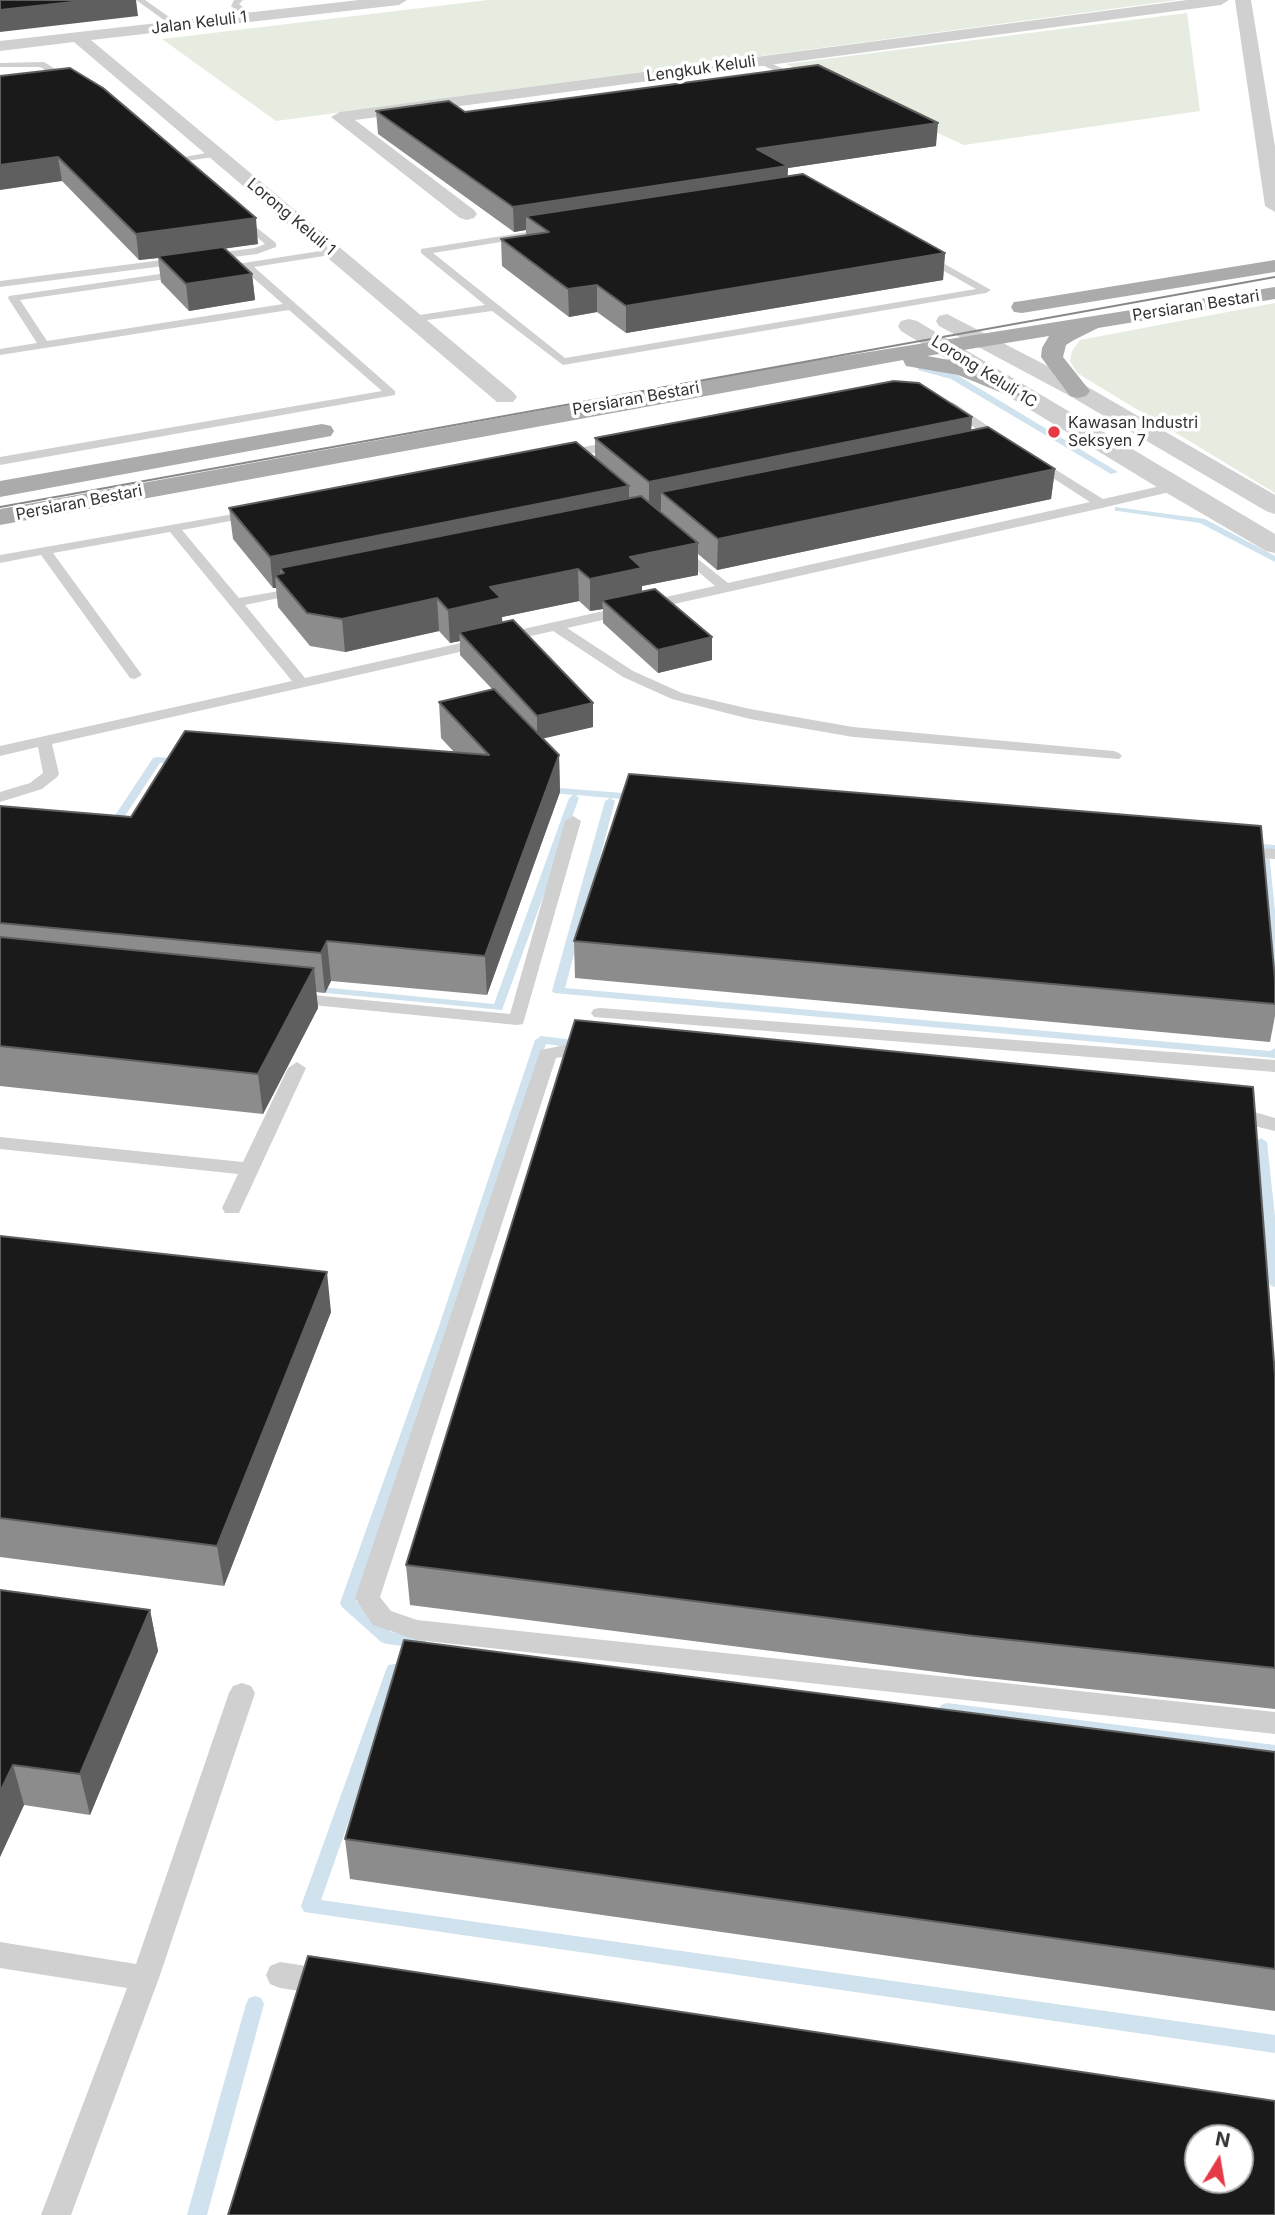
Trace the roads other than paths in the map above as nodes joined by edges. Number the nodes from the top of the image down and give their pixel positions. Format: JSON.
{"nodes":[{"id":1,"x":140,"y":0,"type":"edge"},
{"id":2,"x":236,"y":0,"type":"edge"},
{"id":3,"x":399,"y":0,"type":"edge"},
{"id":4,"x":1221,"y":0,"type":"edge"},
{"id":5,"x":1243,"y":0,"type":"edge"},
{"id":6,"x":250,"y":17,"type":"junction"},
{"id":7,"x":177,"y":26,"type":"junction"},
{"id":8,"x":78,"y":37,"type":"junction"},
{"id":9,"x":0,"y":46,"type":"edge"},
{"id":10,"x":761,"y":61,"type":"junction"},
{"id":11,"x":0,"y":65,"type":"edge"},
{"id":12,"x":812,"y":85,"type":"edge"},
{"id":13,"x":88,"y":92,"type":"edge"},
{"id":14,"x":162,"y":151,"type":"edge"},
{"id":15,"x":217,"y":155,"type":"junction"},
{"id":16,"x":173,"y":160,"type":"junction"},
{"id":17,"x":183,"y":168,"type":"edge"},
{"id":18,"x":1275,"y":206,"type":"edge"},
{"id":19,"x":233,"y":211,"type":"edge"},
{"id":20,"x":467,"y":214,"type":"dead end"},
{"id":21,"x":559,"y":230,"type":"edge"},
{"id":22,"x":917,"y":251,"type":"edge"},
{"id":23,"x":333,"y":252,"type":"junction"},
{"id":24,"x":245,"y":265,"type":"junction"},
{"id":25,"x":1275,"y":266,"type":"edge"},
{"id":26,"x":232,"y":267,"type":"edge"},
{"id":27,"x":204,"y":271,"type":"edge"},
{"id":28,"x":0,"y":284,"type":"edge"},
{"id":29,"x":1275,"y":293,"type":"edge"},
{"id":30,"x":292,"y":306,"type":"junction"},
{"id":31,"x":494,"y":307,"type":"junction"},
{"id":32,"x":998,"y":311,"type":"dead end"},
{"id":33,"x":1142,"y":314,"type":"junction"},
{"id":34,"x":972,"y":315,"type":"dead end"},
{"id":35,"x":413,"y":319,"type":"junction"},
{"id":36,"x":945,"y":320,"type":"junction"},
{"id":37,"x":909,"y":326,"type":"junction"},
{"id":38,"x":840,"y":338,"type":"dead end"},
{"id":39,"x":982,"y":339,"type":"junction"},
{"id":40,"x":44,"y":345,"type":"junction"},
{"id":41,"x":943,"y":346,"type":"junction"},
{"id":42,"x":0,"y":352,"type":"edge"},
{"id":43,"x":806,"y":369,"type":"junction"},
{"id":44,"x":1012,"y":390,"type":"junction"},
{"id":45,"x":1077,"y":391,"type":"junction"},
{"id":46,"x":532,"y":392,"type":"dead end"},
{"id":47,"x":505,"y":397,"type":"junction"},
{"id":48,"x":479,"y":402,"type":"dead end"},
{"id":49,"x":943,"y":402,"type":"edge"},
{"id":50,"x":338,"y":428,"type":"dead end"},
{"id":51,"x":636,"y":441,"type":"edge"},
{"id":52,"x":567,"y":458,"type":"edge"},
{"id":53,"x":0,"y":461,"type":"edge"},
{"id":54,"x":1174,"y":488,"type":"junction"},
{"id":55,"x":0,"y":489,"type":"edge"},
{"id":56,"x":1102,"y":504,"type":"junction"},
{"id":57,"x":1275,"y":506,"type":"edge"},
{"id":58,"x":269,"y":509,"type":"edge"},
{"id":59,"x":0,"y":517,"type":"edge"},
{"id":60,"x":173,"y":527,"type":"junction"},
{"id":61,"x":665,"y":537,"type":"edge"},
{"id":62,"x":1275,"y":545,"type":"edge"},
{"id":63,"x":45,"y":551,"type":"junction"},
{"id":64,"x":0,"y":559,"type":"edge"},
{"id":65,"x":318,"y":586,"type":"edge"},
{"id":66,"x":726,"y":588,"type":"junction"},
{"id":67,"x":236,"y":603,"type":"junction"},
{"id":68,"x":555,"y":626,"type":"junction"},
{"id":69,"x":135,"y":676,"type":"dead end"},
{"id":70,"x":301,"y":683,"type":"junction"},
{"id":71,"x":44,"y":741,"type":"junction"},
{"id":72,"x":0,"y":751,"type":"edge"},
{"id":73,"x":1114,"y":756,"type":"dead end"},
{"id":74,"x":0,"y":797,"type":"edge"},
{"id":75,"x":573,"y":821,"type":"dead end"},
{"id":76,"x":1223,"y":850,"type":"edge"},
{"id":77,"x":1275,"y":854,"type":"edge"},
{"id":78,"x":272,"y":995,"type":"edge"},
{"id":79,"x":600,"y":1013,"type":"dead end"},
{"id":80,"x":616,"y":1053,"type":"edge"},
{"id":81,"x":1275,"y":1066,"type":"edge"},
{"id":82,"x":297,"y":1068,"type":"dead end"},
{"id":83,"x":1210,"y":1113,"type":"edge"},
{"id":84,"x":1275,"y":1125,"type":"edge"},
{"id":85,"x":0,"y":1143,"type":"edge"},
{"id":86,"x":249,"y":1169,"type":"junction"},
{"id":87,"x":232,"y":1208,"type":"dead end"},
{"id":88,"x":242,"y":1693,"type":"dead end"},
{"id":89,"x":1275,"y":1723,"type":"edge"},
{"id":90,"x":0,"y":1955,"type":"edge"},
{"id":91,"x":279,"y":1975,"type":"dead end"},
{"id":92,"x":145,"y":1978,"type":"junction"},
{"id":93,"x":349,"y":1986,"type":"edge"},
{"id":94,"x":56,"y":2215,"type":"edge"}],
"edges":[{"from":1,"to":7,"type":"lane"},
{"from":2,"to":6,"type":"lane"},
{"from":3,"to":6,"type":"street","name":"Jalan Keluli 1"},
{"from":4,"to":10,"type":"street","name":"Lengkuk Keluli"},
{"from":5,"to":18,"type":"street"},
{"from":6,"to":7,"type":"street","name":"Jalan Keluli 1"},
{"from":7,"to":8,"type":"street","name":"Jalan Keluli 1"},
{"from":8,"to":9,"type":"street","name":"Jalan Keluli 1"},
{"from":8,"to":15,"type":"street","name":"Lorong Keluli 1"},
{"from":10,"to":12,"type":"lane"},
{"from":10,"to":20,"type":"street","name":"Lengkuk Keluli"},
{"from":11,"to":13,"type":"lane"},
{"from":14,"to":16,"type":"lane"},
{"from":15,"to":16,"type":"lane"},
{"from":15,"to":23,"type":"street","name":"Lorong Keluli 1"},
{"from":16,"to":17,"type":"lane"},
{"from":19,"to":28,"type":"lane"},
{"from":21,"to":31,"type":"lane"},
{"from":22,"to":31,"type":"lane"},
{"from":23,"to":24,"type":"lane"},
{"from":23,"to":35,"type":"street","name":"Lorong Keluli 1"},
{"from":24,"to":26,"type":"lane"},
{"from":24,"to":30,"type":"lane"},
{"from":25,"to":32,"type":"main road","name":"Persiaran Bestari"},
{"from":27,"to":40,"type":"lane"},
{"from":29,"to":33,"type":"main road","name":"Persiaran Bestari"},
{"from":30,"to":40,"type":"lane"},
{"from":30,"to":53,"type":"lane"},
{"from":31,"to":35,"type":"lane"},
{"from":33,"to":39,"type":"main road","name":"Persiaran Bestari"},
{"from":33,"to":45,"type":"main road"},
{"from":34,"to":36,"type":"main road"},
{"from":35,"to":47,"type":"street","name":"Lorong Keluli 1"},
{"from":36,"to":37,"type":"main road"},
{"from":36,"to":39,"type":"street","name":"Lorong Keluli 1C"},
{"from":37,"to":38,"type":"main road"},
{"from":37,"to":41,"type":"street","name":"Lorong Keluli 1C"},
{"from":39,"to":41,"type":"main road","name":"Persiaran Bestari"},
{"from":39,"to":45,"type":"street","name":"Lorong Keluli 1C"},
{"from":40,"to":42,"type":"lane"},
{"from":41,"to":43,"type":"main road","name":"Persiaran Bestari"},
{"from":41,"to":44,"type":"street","name":"Lorong Keluli 1C"},
{"from":43,"to":44,"type":"main road"},
{"from":43,"to":59,"type":"main road","name":"Persiaran Bestari"},
{"from":44,"to":54,"type":"street","name":"Lorong Keluli 1C"},
{"from":45,"to":57,"type":"street","name":"Lorong Keluli 1C"},
{"from":46,"to":47,"type":"main road"},
{"from":47,"to":48,"type":"main road"},
{"from":49,"to":56,"type":"lane"},
{"from":50,"to":55,"type":"main road","name":"Persiaran Bestari"},
{"from":51,"to":52,"type":"lane"},
{"from":54,"to":56,"type":"lane"},
{"from":54,"to":62,"type":"street","name":"Lorong Keluli 1C"},
{"from":56,"to":66,"type":"lane"},
{"from":58,"to":60,"type":"lane"},
{"from":60,"to":63,"type":"lane"},
{"from":60,"to":67,"type":"lane"},
{"from":61,"to":66,"type":"lane"},
{"from":63,"to":64,"type":"lane"},
{"from":63,"to":69,"type":"lane"},
{"from":65,"to":67,"type":"lane"},
{"from":66,"to":68,"type":"lane"},
{"from":67,"to":70,"type":"lane"},
{"from":68,"to":70,"type":"lane"},
{"from":68,"to":73,"type":"lane"},
{"from":70,"to":71,"type":"lane"},
{"from":71,"to":72,"type":"lane"},
{"from":71,"to":74,"type":"lane"},
{"from":75,"to":78,"type":"lane"},
{"from":76,"to":77,"type":"lane"},
{"from":79,"to":81,"type":"lane"},
{"from":80,"to":89,"type":"lane"},
{"from":82,"to":86,"type":"lane"},
{"from":83,"to":84,"type":"lane"},
{"from":85,"to":86,"type":"lane"},
{"from":86,"to":87,"type":"lane"},
{"from":88,"to":92,"type":"lane"},
{"from":90,"to":92,"type":"lane"},
{"from":91,"to":93,"type":"lane"},
{"from":92,"to":94,"type":"lane"}]}
